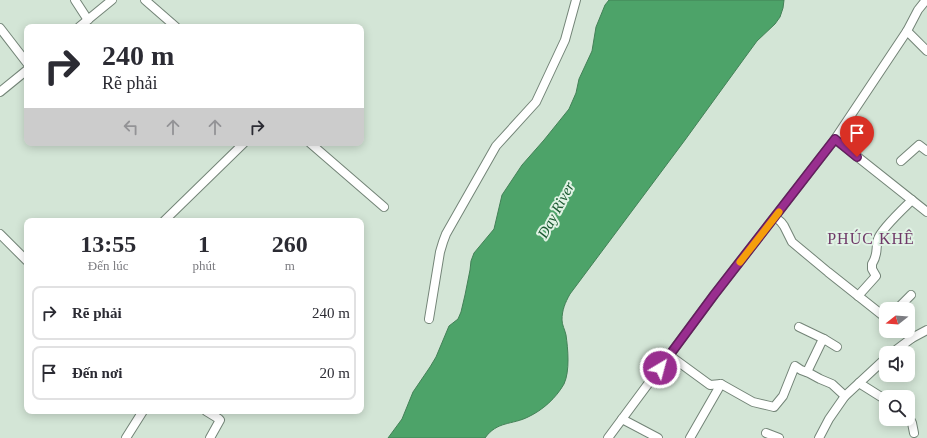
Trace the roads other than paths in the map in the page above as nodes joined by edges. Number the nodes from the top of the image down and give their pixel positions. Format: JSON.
{"nodes":[{"id":1,"x":75,"y":0,"type":"edge"},
{"id":2,"x":112,"y":0,"type":"edge"},
{"id":3,"x":145,"y":0,"type":"edge"},
{"id":4,"x":576,"y":0,"type":"edge"},
{"id":5,"x":926,"y":0,"type":"edge"},
{"id":6,"x":88,"y":20,"type":"junction"},
{"id":7,"x":83,"y":24,"type":"edge"},
{"id":8,"x":173,"y":24,"type":"edge"},
{"id":9,"x":0,"y":28,"type":"edge"},
{"id":10,"x":908,"y":31,"type":"junction"},
{"id":11,"x":927,"y":51,"type":"edge"},
{"id":12,"x":24,"y":59,"type":"edge"},
{"id":13,"x":24,"y":72,"type":"edge"},
{"id":14,"x":0,"y":92,"type":"edge"},
{"id":15,"x":835,"y":139,"type":"junction"},
{"id":16,"x":241,"y":146,"type":"edge"},
{"id":17,"x":313,"y":146,"type":"edge"},
{"id":18,"x":927,"y":151,"type":"edge"},
{"id":19,"x":901,"y":160,"type":"dead end"},
{"id":20,"x":912,"y":200,"type":"junction"},
{"id":21,"x":384,"y":207,"type":"dead end"},
{"id":22,"x":927,"y":212,"type":"edge"},
{"id":23,"x":775,"y":217,"type":"junction"},
{"id":24,"x":167,"y":218,"type":"edge"},
{"id":25,"x":0,"y":234,"type":"edge"},
{"id":26,"x":24,"y":258,"type":"edge"},
{"id":27,"x":911,"y":295,"type":"dead end"},
{"id":28,"x":858,"y":296,"type":"junction"},
{"id":29,"x":904,"y":302,"type":"edge"},
{"id":30,"x":879,"y":312,"type":"edge"},
{"id":31,"x":429,"y":320,"type":"dead end"},
{"id":32,"x":799,"y":327,"type":"dead end"},
{"id":33,"x":927,"y":331,"type":"edge"},
{"id":34,"x":915,"y":337,"type":"edge"},
{"id":35,"x":912,"y":338,"type":"edge"},
{"id":36,"x":824,"y":339,"type":"junction"},
{"id":37,"x":901,"y":346,"type":"edge"},
{"id":38,"x":837,"y":347,"type":"dead end"},
{"id":39,"x":669,"y":356,"type":"junction"},
{"id":40,"x":879,"y":364,"type":"edge"},
{"id":41,"x":807,"y":372,"type":"junction"},
{"id":42,"x":859,"y":383,"type":"junction"},
{"id":43,"x":721,"y":384,"type":"junction"},
{"id":44,"x":845,"y":396,"type":"junction"},
{"id":45,"x":879,"y":396,"type":"edge"},
{"id":46,"x":141,"y":414,"type":"edge"},
{"id":47,"x":212,"y":414,"type":"edge"},
{"id":48,"x":622,"y":419,"type":"junction"},
{"id":49,"x":913,"y":426,"type":"edge"},
{"id":50,"x":766,"y":433,"type":"dead end"},
{"id":51,"x":914,"y":433,"type":"dead end"},
{"id":52,"x":654,"y":437,"type":"edge"},
{"id":53,"x":126,"y":438,"type":"edge"},
{"id":54,"x":210,"y":438,"type":"edge"},
{"id":55,"x":608,"y":438,"type":"edge"},
{"id":56,"x":690,"y":438,"type":"edge"},
{"id":57,"x":779,"y":438,"type":"edge"},
{"id":58,"x":818,"y":438,"type":"edge"}],
"edges":[{"from":1,"to":6,"type":"street"},
{"from":2,"to":6,"type":"street"},
{"from":3,"to":8,"type":"street"},
{"from":4,"to":31,"type":"street"},
{"from":5,"to":10,"type":"street"},
{"from":6,"to":7,"type":"street"},
{"from":9,"to":12,"type":"street"},
{"from":10,"to":11,"type":"street"},
{"from":10,"to":15,"type":"street"},
{"from":13,"to":14,"type":"street"},
{"from":15,"to":20,"type":"street"},
{"from":15,"to":23,"type":"street"},
{"from":16,"to":24,"type":"street"},
{"from":17,"to":21,"type":"street"},
{"from":18,"to":19,"type":"street"},
{"from":20,"to":22,"type":"street"},
{"from":20,"to":28,"type":"street"},
{"from":23,"to":28,"type":"street"},
{"from":23,"to":39,"type":"street"},
{"from":25,"to":26,"type":"street"},
{"from":27,"to":29,"type":"street"},
{"from":28,"to":30,"type":"street"},
{"from":32,"to":36,"type":"street"},
{"from":33,"to":34,"type":"street"},
{"from":35,"to":37,"type":"street"},
{"from":36,"to":38,"type":"street"},
{"from":36,"to":41,"type":"street"},
{"from":39,"to":43,"type":"street"},
{"from":39,"to":48,"type":"street"},
{"from":40,"to":42,"type":"street"},
{"from":41,"to":43,"type":"street"},
{"from":41,"to":44,"type":"street"},
{"from":42,"to":44,"type":"street"},
{"from":42,"to":45,"type":"street"},
{"from":43,"to":56,"type":"street"},
{"from":44,"to":58,"type":"street"},
{"from":46,"to":53,"type":"street"},
{"from":47,"to":54,"type":"street"},
{"from":48,"to":52,"type":"street"},
{"from":48,"to":55,"type":"street"},
{"from":49,"to":51,"type":"street"},
{"from":50,"to":57,"type":"street"}]}
